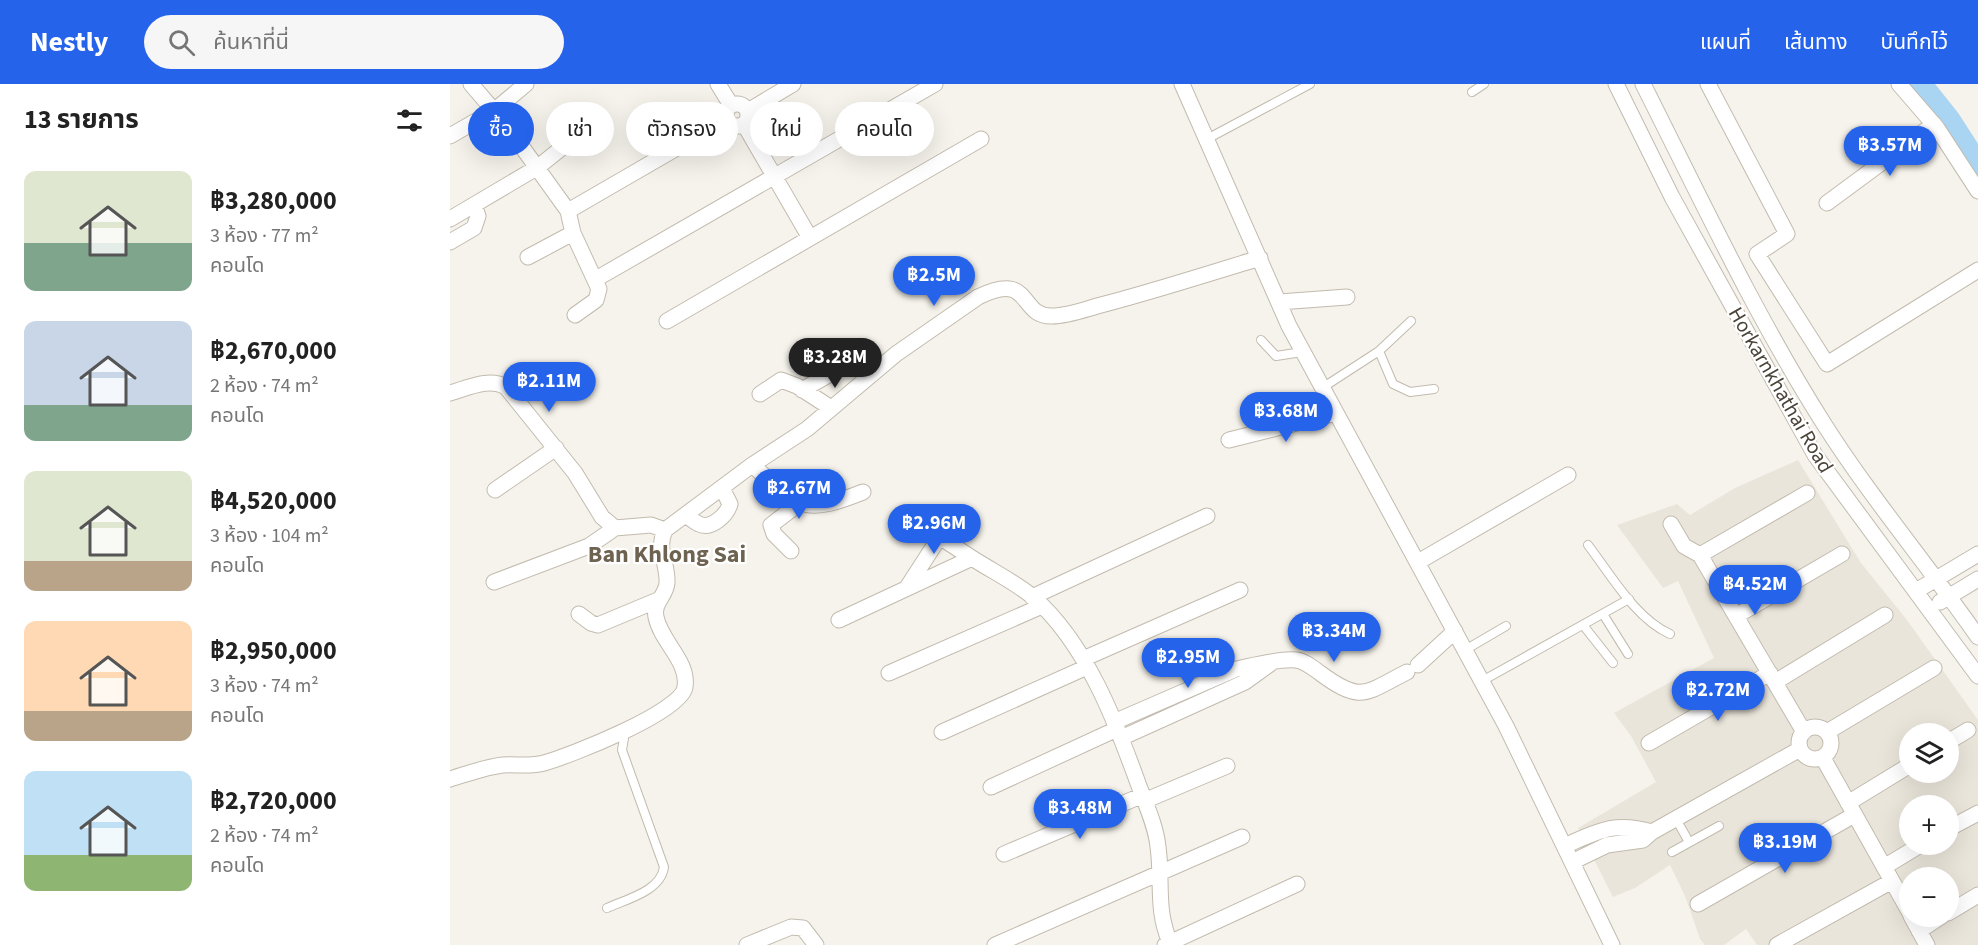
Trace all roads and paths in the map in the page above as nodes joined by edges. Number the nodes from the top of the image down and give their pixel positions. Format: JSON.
{"nodes":[{"id":1,"x":471,"y":84,"type":"edge"},
{"id":2,"x":526,"y":84,"type":"edge"},
{"id":3,"x":718,"y":84,"type":"edge"},
{"id":4,"x":793,"y":84,"type":"edge"},
{"id":5,"x":935,"y":84,"type":"edge"},
{"id":6,"x":1182,"y":84,"type":"edge"},
{"id":7,"x":1310,"y":84,"type":"edge"},
{"id":8,"x":1484,"y":84,"type":"edge"},
{"id":9,"x":1616,"y":84,"type":"edge"},
{"id":10,"x":1643,"y":84,"type":"edge"},
{"id":11,"x":1708,"y":84,"type":"edge"},
{"id":12,"x":1899,"y":84,"type":"edge"},
{"id":13,"x":1472,"y":92,"type":"dead end"},
{"id":14,"x":488,"y":102,"type":"edge"},
{"id":15,"x":505,"y":102,"type":"edge"},
{"id":16,"x":725,"y":102,"type":"edge"},
{"id":17,"x":738,"y":106,"type":"edge"},
{"id":18,"x":746,"y":117,"type":"junction"},
{"id":19,"x":1934,"y":124,"type":"junction"},
{"id":20,"x":468,"y":126,"type":"edge"},
{"id":21,"x":450,"y":136,"type":"edge"},
{"id":22,"x":981,"y":139,"type":"dead end"},
{"id":23,"x":1207,"y":139,"type":"junction"},
{"id":24,"x":530,"y":156,"type":"edge"},
{"id":25,"x":552,"y":156,"type":"edge"},
{"id":26,"x":657,"y":156,"type":"edge"},
{"id":27,"x":538,"y":167,"type":"junction"},
{"id":28,"x":774,"y":177,"type":"junction"},
{"id":29,"x":1978,"y":191,"type":"edge"},
{"id":30,"x":1827,"y":204,"type":"dead end"},
{"id":31,"x":474,"y":205,"type":"junction"},
{"id":32,"x":568,"y":211,"type":"junction"},
{"id":33,"x":450,"y":219,"type":"edge"},
{"id":34,"x":573,"y":233,"type":"junction"},
{"id":35,"x":810,"y":238,"type":"junction"},
{"id":36,"x":450,"y":242,"type":"edge"},
{"id":37,"x":528,"y":257,"type":"dead end"},
{"id":38,"x":1260,"y":258,"type":"junction"},
{"id":39,"x":1978,"y":270,"type":"edge"},
{"id":40,"x":596,"y":279,"type":"junction"},
{"id":41,"x":1347,"y":297,"type":"dead end"},
{"id":42,"x":1279,"y":302,"type":"junction"},
{"id":43,"x":575,"y":315,"type":"dead end"},
{"id":44,"x":667,"y":321,"type":"dead end"},
{"id":45,"x":1411,"y":321,"type":"dead end"},
{"id":46,"x":1261,"y":340,"type":"dead end"},
{"id":47,"x":1379,"y":351,"type":"junction"},
{"id":48,"x":1302,"y":352,"type":"junction"},
{"id":49,"x":870,"y":375,"type":"junction"},
{"id":50,"x":1322,"y":387,"type":"junction"},
{"id":51,"x":1434,"y":389,"type":"dead end"},
{"id":52,"x":802,"y":390,"type":"junction"},
{"id":53,"x":450,"y":393,"type":"edge"},
{"id":54,"x":760,"y":394,"type":"dead end"},
{"id":55,"x":831,"y":408,"type":"junction"},
{"id":56,"x":1336,"y":413,"type":"junction"},
{"id":57,"x":1229,"y":440,"type":"dead end"},
{"id":58,"x":556,"y":448,"type":"junction"},
{"id":59,"x":752,"y":465,"type":"junction"},
{"id":60,"x":1568,"y":474,"type":"dead end"},
{"id":61,"x":722,"y":488,"type":"junction"},
{"id":62,"x":495,"y":490,"type":"dead end"},
{"id":63,"x":862,"y":492,"type":"dead end"},
{"id":64,"x":1807,"y":493,"type":"dead end"},
{"id":65,"x":800,"y":503,"type":"junction"},
{"id":66,"x":686,"y":515,"type":"junction"},
{"id":67,"x":1207,"y":516,"type":"dead end"},
{"id":68,"x":915,"y":521,"type":"dead end"},
{"id":69,"x":1671,"y":524,"type":"dead end"},
{"id":70,"x":615,"y":528,"type":"junction"},
{"id":71,"x":665,"y":530,"type":"junction"},
{"id":72,"x":939,"y":538,"type":"junction"},
{"id":73,"x":1588,"y":545,"type":"dead end"},
{"id":74,"x":791,"y":551,"type":"dead end"},
{"id":75,"x":1842,"y":554,"type":"dead end"},
{"id":76,"x":1978,"y":554,"type":"edge"},
{"id":77,"x":1700,"y":555,"type":"junction"},
{"id":78,"x":972,"y":558,"type":"junction"},
{"id":79,"x":1418,"y":562,"type":"junction"},
{"id":80,"x":1936,"y":579,"type":"junction"},
{"id":81,"x":1978,"y":579,"type":"edge"},
{"id":82,"x":494,"y":582,"type":"dead end"},
{"id":83,"x":906,"y":589,"type":"junction"},
{"id":84,"x":1240,"y":590,"type":"dead end"},
{"id":85,"x":1916,"y":591,"type":"junction"},
{"id":86,"x":1948,"y":597,"type":"junction"},
{"id":87,"x":1629,"y":599,"type":"junction"},
{"id":88,"x":658,"y":600,"type":"junction"},
{"id":89,"x":1037,"y":601,"type":"junction"},
{"id":90,"x":1929,"y":609,"type":"junction"},
{"id":91,"x":579,"y":614,"type":"dead end"},
{"id":92,"x":1603,"y":614,"type":"junction"},
{"id":93,"x":1885,"y":615,"type":"dead end"},
{"id":94,"x":1736,"y":616,"type":"junction"},
{"id":95,"x":839,"y":620,"type":"dead end"},
{"id":96,"x":1583,"y":625,"type":"junction"},
{"id":97,"x":1506,"y":626,"type":"dead end"},
{"id":98,"x":1455,"y":631,"type":"junction"},
{"id":99,"x":1670,"y":634,"type":"dead end"},
{"id":100,"x":1978,"y":637,"type":"edge"},
{"id":101,"x":1465,"y":650,"type":"junction"},
{"id":102,"x":1628,"y":654,"type":"dead end"},
{"id":103,"x":1085,"y":663,"type":"junction"},
{"id":104,"x":1613,"y":663,"type":"dead end"},
{"id":105,"x":1270,"y":664,"type":"junction"},
{"id":106,"x":1934,"y":668,"type":"dead end"},
{"id":107,"x":889,"y":673,"type":"dead end"},
{"id":108,"x":1978,"y":676,"type":"edge"},
{"id":109,"x":1772,"y":678,"type":"junction"},
{"id":110,"x":1482,"y":681,"type":"junction"},
{"id":111,"x":1200,"y":684,"type":"junction"},
{"id":112,"x":1207,"y":699,"type":"junction"},
{"id":113,"x":1118,"y":730,"type":"junction"},
{"id":114,"x":1968,"y":730,"type":"dead end"},
{"id":115,"x":626,"y":731,"type":"junction"},
{"id":116,"x":942,"y":732,"type":"dead end"},
{"id":117,"x":1804,"y":732,"type":"junction"},
{"id":118,"x":1827,"y":732,"type":"junction"},
{"id":119,"x":1959,"y":735,"type":"edge"},
{"id":120,"x":1649,"y":742,"type":"dead end"},
{"id":121,"x":1800,"y":749,"type":"junction"},
{"id":122,"x":1822,"y":758,"type":"junction"},
{"id":123,"x":1227,"y":766,"type":"dead end"},
{"id":124,"x":1899,"y":773,"type":"edge"},
{"id":125,"x":450,"y":779,"type":"edge"},
{"id":126,"x":991,"y":787,"type":"dead end"},
{"id":127,"x":1144,"y":798,"type":"junction"},
{"id":128,"x":1851,"y":809,"type":"junction"},
{"id":129,"x":1978,"y":813,"type":"edge"},
{"id":130,"x":1676,"y":819,"type":"junction"},
{"id":131,"x":1959,"y":824,"type":"edge"},
{"id":132,"x":1719,"y":826,"type":"dead end"},
{"id":133,"x":1652,"y":832,"type":"junction"},
{"id":134,"x":1242,"y":837,"type":"dead end"},
{"id":135,"x":1689,"y":842,"type":"junction"},
{"id":136,"x":1564,"y":846,"type":"junction"},
{"id":137,"x":1672,"y":852,"type":"dead end"},
{"id":138,"x":1004,"y":854,"type":"dead end"},
{"id":139,"x":1904,"y":855,"type":"edge"},
{"id":140,"x":1572,"y":862,"type":"junction"},
{"id":141,"x":1884,"y":867,"type":"junction"},
{"id":142,"x":1158,"y":874,"type":"junction"},
{"id":143,"x":1892,"y":881,"type":"junction"},
{"id":144,"x":1297,"y":884,"type":"dead end"},
{"id":145,"x":1899,"y":894,"type":"edge"},
{"id":146,"x":1978,"y":895,"type":"edge"},
{"id":147,"x":1698,"y":904,"type":"dead end"},
{"id":148,"x":1959,"y":906,"type":"edge"},
{"id":149,"x":607,"y":908,"type":"dead end"},
{"id":150,"x":1917,"y":927,"type":"edge"},
{"id":151,"x":1925,"y":927,"type":"edge"},
{"id":152,"x":1919,"y":931,"type":"junction"},
{"id":153,"x":1168,"y":944,"type":"edge"},
{"id":154,"x":747,"y":945,"type":"edge"},
{"id":155,"x":816,"y":945,"type":"edge"},
{"id":156,"x":995,"y":945,"type":"edge"},
{"id":157,"x":1612,"y":945,"type":"edge"},
{"id":158,"x":1777,"y":945,"type":"edge"},
{"id":159,"x":1927,"y":945,"type":"edge"}],
"edges":[{"from":1,"to":14,"type":"street"},
{"from":2,"to":15,"type":"street"},
{"from":3,"to":16,"type":"street"},
{"from":4,"to":18,"type":"street"},
{"from":5,"to":28,"type":"street"},
{"from":6,"to":23,"type":"street"},
{"from":7,"to":23,"type":"lane"},
{"from":8,"to":13,"type":"lane"},
{"from":9,"to":85,"type":"street","name":"Horkarnkhathai Road"},
{"from":10,"to":80,"type":"street","name":"Horkarnkhathai Road"},
{"from":11,"to":39,"type":"street"},
{"from":12,"to":19,"type":"street"},
{"from":17,"to":18,"type":"street"},
{"from":18,"to":28,"type":"street"},
{"from":19,"to":29,"type":"street"},
{"from":19,"to":30,"type":"street"},
{"from":20,"to":21,"type":"street"},
{"from":22,"to":35,"type":"street"},
{"from":23,"to":38,"type":"street"},
{"from":24,"to":27,"type":"street"},
{"from":25,"to":27,"type":"street"},
{"from":26,"to":32,"type":"street"},
{"from":27,"to":31,"type":"street"},
{"from":27,"to":32,"type":"street"},
{"from":28,"to":35,"type":"street"},
{"from":28,"to":40,"type":"street"},
{"from":31,"to":33,"type":"street"},
{"from":31,"to":36,"type":"street"},
{"from":32,"to":34,"type":"street"},
{"from":34,"to":37,"type":"street"},
{"from":34,"to":40,"type":"street"},
{"from":35,"to":44,"type":"street"},
{"from":38,"to":42,"type":"street"},
{"from":38,"to":49,"type":"street"},
{"from":40,"to":43,"type":"street"},
{"from":41,"to":42,"type":"street"},
{"from":42,"to":48,"type":"street"},
{"from":45,"to":47,"type":"lane"},
{"from":46,"to":48,"type":"lane"},
{"from":47,"to":50,"type":"lane"},
{"from":47,"to":51,"type":"lane"},
{"from":48,"to":50,"type":"street"},
{"from":49,"to":52,"type":"street"},
{"from":49,"to":55,"type":"street"},
{"from":50,"to":56,"type":"street"},
{"from":52,"to":54,"type":"street"},
{"from":52,"to":55,"type":"street"},
{"from":53,"to":58,"type":"street"},
{"from":55,"to":59,"type":"street"},
{"from":56,"to":57,"type":"street"},
{"from":56,"to":79,"type":"street"},
{"from":58,"to":62,"type":"street"},
{"from":58,"to":70,"type":"street"},
{"from":59,"to":61,"type":"street"},
{"from":59,"to":65,"type":"street"},
{"from":60,"to":79,"type":"street"},
{"from":61,"to":66,"type":"street"},
{"from":61,"to":66,"type":"street"},
{"from":63,"to":65,"type":"street"},
{"from":64,"to":77,"type":"street"},
{"from":65,"to":74,"type":"street"},
{"from":66,"to":71,"type":"street"},
{"from":67,"to":89,"type":"street"},
{"from":68,"to":72,"type":"street"},
{"from":69,"to":77,"type":"street"},
{"from":70,"to":71,"type":"street"},
{"from":70,"to":82,"type":"street"},
{"from":71,"to":88,"type":"street"},
{"from":72,"to":78,"type":"street"},
{"from":72,"to":83,"type":"street"},
{"from":73,"to":87,"type":"lane"},
{"from":75,"to":94,"type":"street"},
{"from":76,"to":80,"type":"street"},
{"from":77,"to":94,"type":"street"},
{"from":78,"to":83,"type":"street"},
{"from":78,"to":89,"type":"street"},
{"from":79,"to":98,"type":"street"},
{"from":80,"to":85,"type":"street"},
{"from":80,"to":86,"type":"street","name":"Horkarnkhathai Road"},
{"from":81,"to":86,"type":"street"},
{"from":83,"to":95,"type":"street"},
{"from":84,"to":103,"type":"street"},
{"from":85,"to":90,"type":"street","name":"Horkarnkhathai Road"},
{"from":86,"to":90,"type":"street"},
{"from":86,"to":100,"type":"street","name":"Horkarnkhathai Road"},
{"from":87,"to":92,"type":"lane"},
{"from":87,"to":99,"type":"lane"},
{"from":88,"to":91,"type":"street"},
{"from":88,"to":115,"type":"street"},
{"from":89,"to":103,"type":"street"},
{"from":89,"to":107,"type":"street"},
{"from":90,"to":108,"type":"street","name":"Horkarnkhathai Road"},
{"from":92,"to":96,"type":"lane"},
{"from":92,"to":102,"type":"lane"},
{"from":93,"to":109,"type":"street"},
{"from":94,"to":109,"type":"street"},
{"from":96,"to":104,"type":"lane"},
{"from":96,"to":110,"type":"lane"},
{"from":97,"to":101,"type":"lane"},
{"from":98,"to":101,"type":"street"},
{"from":98,"to":105,"type":"street"},
{"from":101,"to":110,"type":"street"},
{"from":103,"to":113,"type":"street"},
{"from":103,"to":116,"type":"street"},
{"from":105,"to":111,"type":"street"},
{"from":105,"to":112,"type":"street"},
{"from":106,"to":118,"type":"street"},
{"from":109,"to":117,"type":"street"},
{"from":109,"to":120,"type":"street"},
{"from":110,"to":136,"type":"street"},
{"from":111,"to":112,"type":"street"},
{"from":111,"to":113,"type":"street"},
{"from":112,"to":113,"type":"street"},
{"from":113,"to":126,"type":"street"},
{"from":113,"to":127,"type":"street"},
{"from":114,"to":119,"type":"street"},
{"from":115,"to":125,"type":"street"},
{"from":115,"to":149,"type":"lane"},
{"from":117,"to":118,"type":"street"},
{"from":117,"to":121,"type":"street"},
{"from":118,"to":122,"type":"street"},
{"from":121,"to":122,"type":"street"},
{"from":121,"to":130,"type":"street"},
{"from":122,"to":128,"type":"street"},
{"from":123,"to":127,"type":"street"},
{"from":124,"to":128,"type":"street"},
{"from":127,"to":138,"type":"street"},
{"from":127,"to":142,"type":"street"},
{"from":128,"to":141,"type":"street"},
{"from":128,"to":147,"type":"street"},
{"from":129,"to":131,"type":"street"},
{"from":130,"to":133,"type":"street"},
{"from":130,"to":135,"type":"lane"},
{"from":132,"to":135,"type":"lane"},
{"from":133,"to":136,"type":"street"},
{"from":133,"to":140,"type":"street"},
{"from":134,"to":142,"type":"street"},
{"from":135,"to":137,"type":"lane"},
{"from":136,"to":140,"type":"street"},
{"from":139,"to":141,"type":"street"},
{"from":140,"to":157,"type":"street"},
{"from":141,"to":143,"type":"street"},
{"from":142,"to":153,"type":"street"},
{"from":142,"to":156,"type":"street"},
{"from":143,"to":145,"type":"street"},
{"from":143,"to":158,"type":"street"},
{"from":144,"to":153,"type":"street"},
{"from":146,"to":148,"type":"street"},
{"from":150,"to":152,"type":"street"},
{"from":151,"to":152,"type":"street"},
{"from":152,"to":159,"type":"street"},
{"from":154,"to":155,"type":"street"}]}
